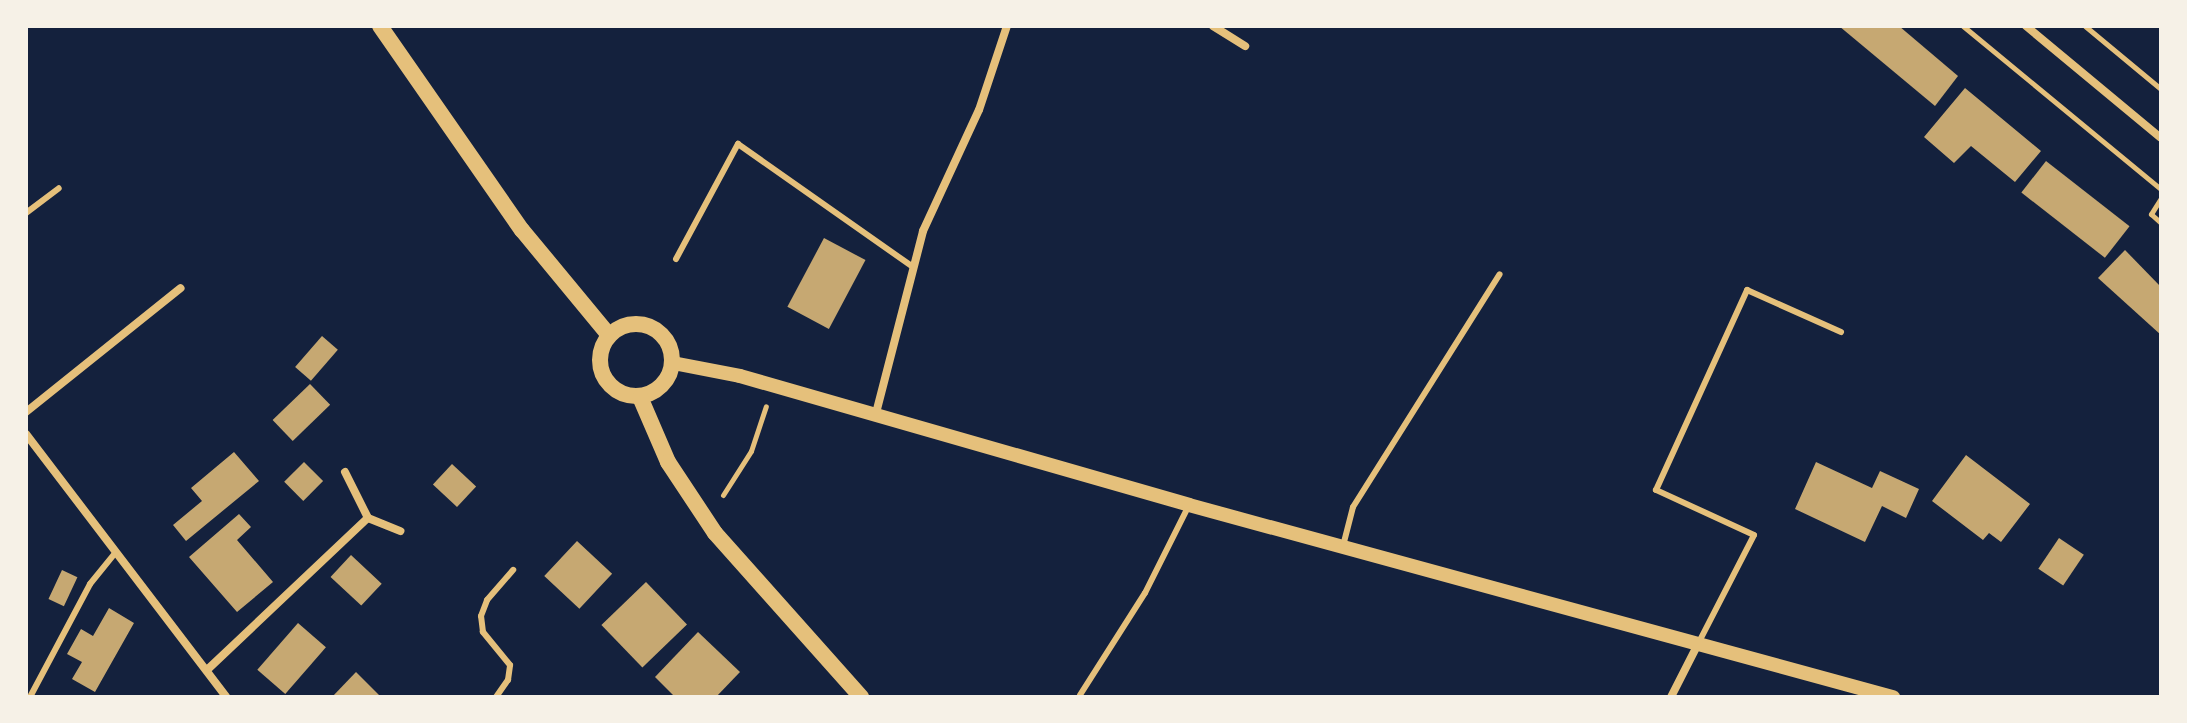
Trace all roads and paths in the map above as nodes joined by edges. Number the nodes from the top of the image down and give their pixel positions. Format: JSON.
{"nodes":[{"id":1,"x":380,"y":26,"type":"edge"},
{"id":2,"x":1007,"y":26,"type":"edge"},
{"id":3,"x":1213,"y":26,"type":"edge"},
{"id":4,"x":1963,"y":26,"type":"edge"},
{"id":5,"x":2026,"y":26,"type":"edge"},
{"id":6,"x":2085,"y":26,"type":"edge"},
{"id":7,"x":1245,"y":46,"type":"dead end"},
{"id":8,"x":2161,"y":89,"type":"edge"},
{"id":9,"x":2161,"y":138,"type":"edge"},
{"id":10,"x":59,"y":188,"type":"dead end"},
{"id":11,"x":2161,"y":189,"type":"edge"},
{"id":12,"x":2161,"y":198,"type":"edge"},
{"id":13,"x":26,"y":213,"type":"edge"},
{"id":14,"x":2161,"y":223,"type":"edge"},
{"id":15,"x":676,"y":259,"type":"dead end"},
{"id":16,"x":913,"y":267,"type":"junction"},
{"id":17,"x":1500,"y":274,"type":"dead end"},
{"id":18,"x":181,"y":288,"type":"dead end"},
{"id":19,"x":1841,"y":332,"type":"dead end"},
{"id":20,"x":609,"y":335,"type":"junction"},
{"id":21,"x":673,"y":363,"type":"junction"},
{"id":22,"x":640,"y":397,"type":"junction"},
{"id":23,"x":769,"y":398,"type":"dead end"},
{"id":24,"x":26,"y":412,"type":"edge"},
{"id":25,"x":875,"y":417,"type":"junction"},
{"id":26,"x":26,"y":434,"type":"edge"},
{"id":27,"x":345,"y":472,"type":"dead end"},
{"id":28,"x":723,"y":495,"type":"dead end"},
{"id":29,"x":1189,"y":505,"type":"junction"},
{"id":30,"x":368,"y":518,"type":"junction"},
{"id":31,"x":400,"y":531,"type":"dead end"},
{"id":32,"x":1343,"y":546,"type":"junction"},
{"id":33,"x":116,"y":552,"type":"junction"},
{"id":34,"x":513,"y":570,"type":"dead end"},
{"id":35,"x":1699,"y":642,"type":"junction"},
{"id":36,"x":207,"y":670,"type":"junction"},
{"id":37,"x":1080,"y":695,"type":"dead end"},
{"id":38,"x":30,"y":697,"type":"edge"},
{"id":39,"x":226,"y":697,"type":"edge"},
{"id":40,"x":496,"y":697,"type":"edge"},
{"id":41,"x":861,"y":697,"type":"edge"},
{"id":42,"x":1671,"y":697,"type":"edge"},
{"id":43,"x":1893,"y":697,"type":"edge"}],
"edges":[{"from":1,"to":20,"type":"main road"},
{"from":2,"to":16,"type":"street"},
{"from":3,"to":7,"type":"street"},
{"from":4,"to":11,"type":"path"},
{"from":5,"to":9,"type":"street"},
{"from":6,"to":8,"type":"path"},
{"from":10,"to":13,"type":"lane"},
{"from":12,"to":14,"type":"path"},
{"from":15,"to":16,"type":"lane"},
{"from":16,"to":25,"type":"street"},
{"from":17,"to":32,"type":"lane"},
{"from":18,"to":24,"type":"street"},
{"from":19,"to":35,"type":"lane"},
{"from":20,"to":21,"type":"main road"},
{"from":20,"to":22,"type":"main road"},
{"from":21,"to":22,"type":"main road"},
{"from":21,"to":25,"type":"street"},
{"from":22,"to":41,"type":"main road"},
{"from":23,"to":28,"type":"path"},
{"from":25,"to":29,"type":"street"},
{"from":26,"to":33,"type":"street"},
{"from":27,"to":30,"type":"street"},
{"from":29,"to":32,"type":"street"},
{"from":29,"to":37,"type":"lane"},
{"from":30,"to":31,"type":"street"},
{"from":30,"to":36,"type":"street"},
{"from":32,"to":35,"type":"street"},
{"from":33,"to":36,"type":"street"},
{"from":33,"to":38,"type":"lane"},
{"from":34,"to":40,"type":"lane"},
{"from":35,"to":42,"type":"street"},
{"from":35,"to":43,"type":"street"},
{"from":36,"to":39,"type":"street"}]}
